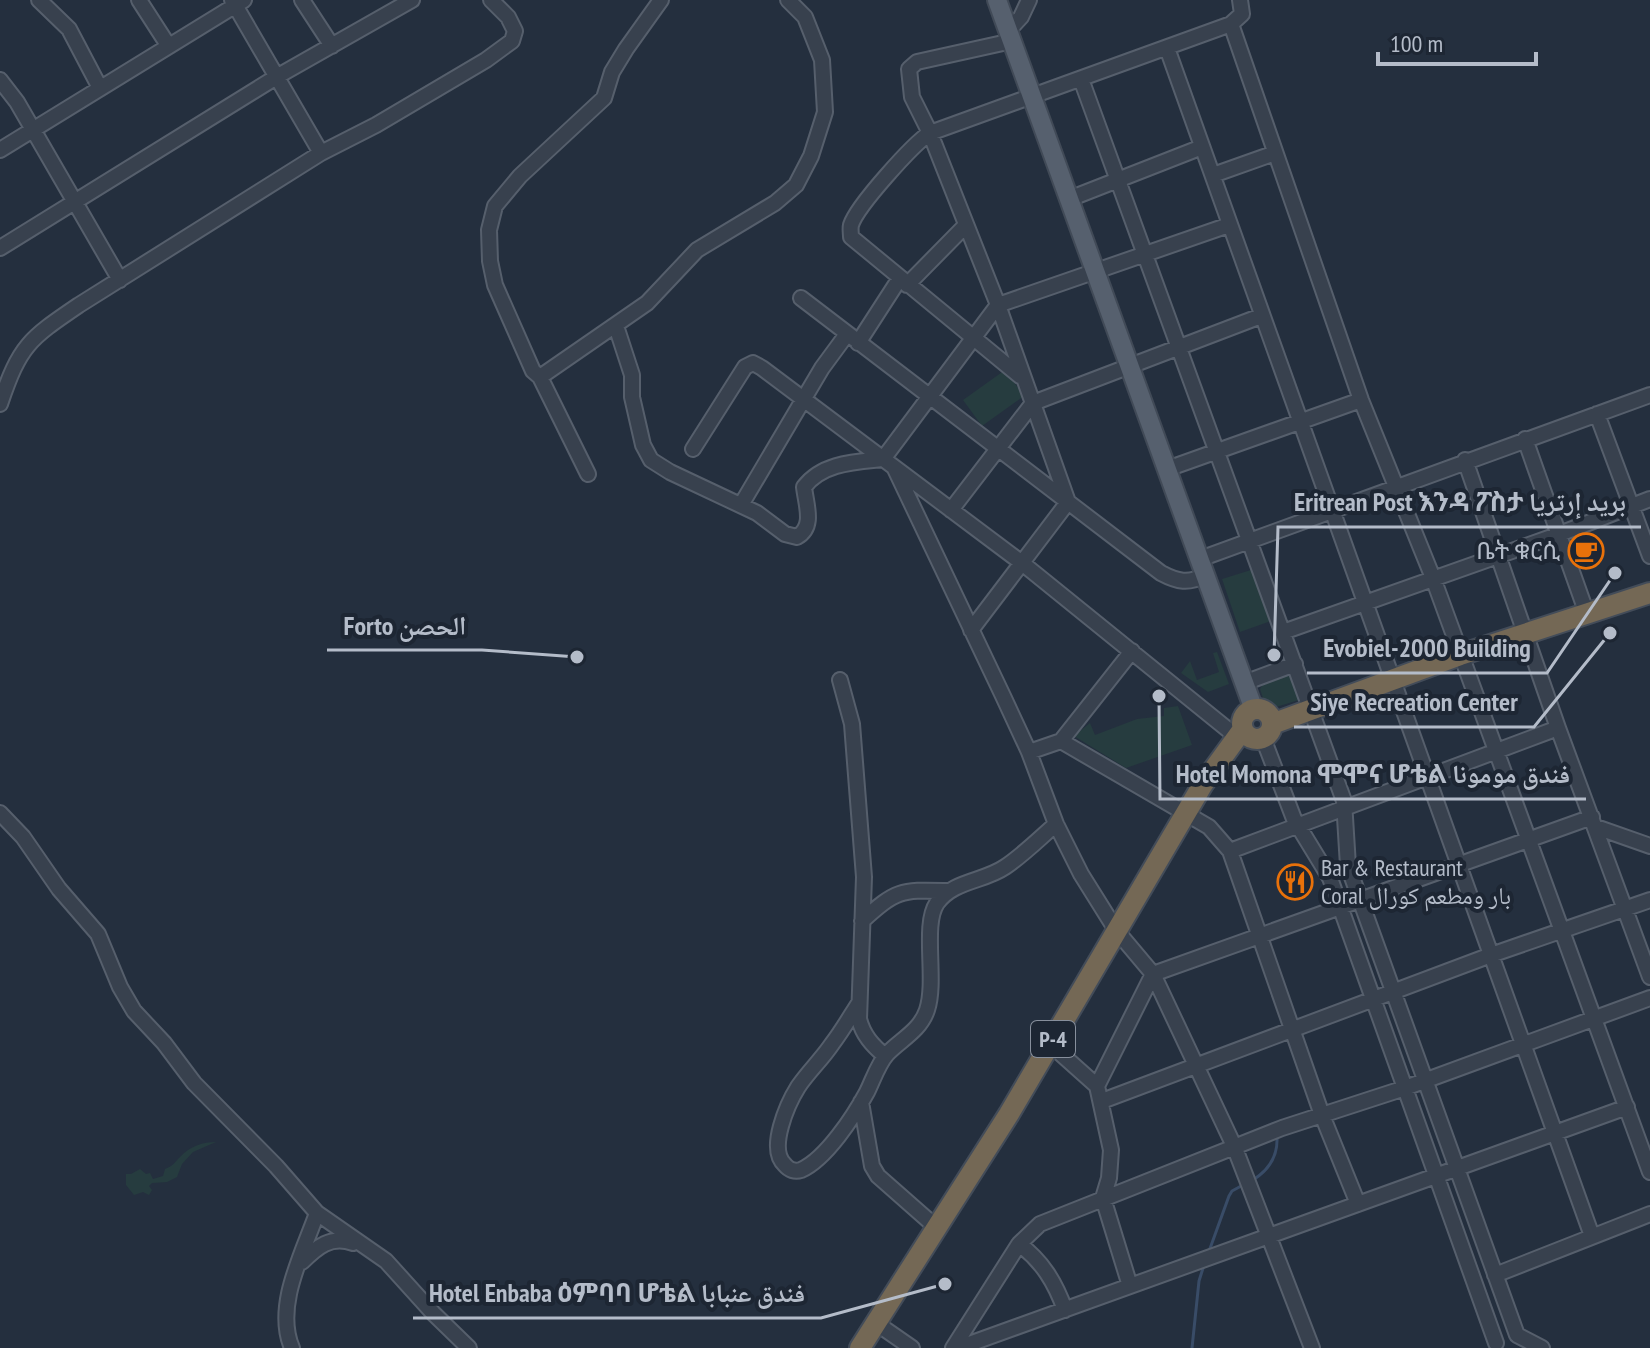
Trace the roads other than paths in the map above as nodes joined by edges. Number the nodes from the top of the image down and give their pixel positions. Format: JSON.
{"nodes":[{"id":1,"x":39,"y":0,"type":"edge"},
{"id":2,"x":139,"y":0,"type":"edge"},
{"id":3,"x":302,"y":0,"type":"edge"},
{"id":4,"x":412,"y":0,"type":"edge"},
{"id":5,"x":491,"y":0,"type":"edge"},
{"id":6,"x":661,"y":0,"type":"edge"},
{"id":7,"x":788,"y":0,"type":"edge"},
{"id":8,"x":1029,"y":0,"type":"edge"},
{"id":9,"x":1240,"y":0,"type":"edge"},
{"id":10,"x":237,"y":2,"type":"edge"},
{"id":11,"x":993,"y":3,"type":"edge"},
{"id":12,"x":1231,"y":24,"type":"junction"},
{"id":13,"x":1010,"y":36,"type":"junction"},
{"id":14,"x":168,"y":45,"type":"junction"},
{"id":15,"x":332,"y":46,"type":"junction"},
{"id":16,"x":1167,"y":48,"type":"junction"},
{"id":17,"x":278,"y":76,"type":"junction"},
{"id":18,"x":1081,"y":79,"type":"junction"},
{"id":19,"x":0,"y":80,"type":"edge"},
{"id":20,"x":100,"y":88,"type":"junction"},
{"id":21,"x":1032,"y":97,"type":"junction"},
{"id":22,"x":33,"y":129,"type":"junction"},
{"id":23,"x":930,"y":133,"type":"junction"},
{"id":24,"x":1202,"y":147,"type":"junction"},
{"id":25,"x":0,"y":150,"type":"edge"},
{"id":26,"x":321,"y":153,"type":"junction"},
{"id":27,"x":1275,"y":153,"type":"junction"},
{"id":28,"x":1213,"y":175,"type":"junction"},
{"id":29,"x":1117,"y":179,"type":"junction"},
{"id":30,"x":1069,"y":199,"type":"junction"},
{"id":31,"x":76,"y":201,"type":"junction"},
{"id":32,"x":966,"y":225,"type":"junction"},
{"id":33,"x":1229,"y":225,"type":"junction"},
{"id":34,"x":0,"y":248,"type":"edge"},
{"id":35,"x":1145,"y":254,"type":"junction"},
{"id":36,"x":1096,"y":271,"type":"junction"},
{"id":37,"x":120,"y":280,"type":"junction"},
{"id":38,"x":904,"y":281,"type":"junction"},
{"id":39,"x":801,"y":298,"type":"dead end"},
{"id":40,"x":998,"y":305,"type":"junction"},
{"id":41,"x":1261,"y":316,"type":"junction"},
{"id":42,"x":616,"y":326,"type":"junction"},
{"id":43,"x":975,"y":337,"type":"junction"},
{"id":44,"x":852,"y":338,"type":"junction"},
{"id":45,"x":1179,"y":349,"type":"junction"},
{"id":46,"x":1130,"y":367,"type":"junction"},
{"id":47,"x":540,"y":377,"type":"junction"},
{"id":48,"x":1023,"y":378,"type":"junction"},
{"id":49,"x":1650,"y":395,"type":"edge"},
{"id":50,"x":929,"y":397,"type":"junction"},
{"id":51,"x":803,"y":399,"type":"junction"},
{"id":52,"x":1361,"y":400,"type":"junction"},
{"id":53,"x":1033,"y":403,"type":"junction"},
{"id":54,"x":0,"y":404,"type":"edge"},
{"id":55,"x":1597,"y":414,"type":"junction"},
{"id":56,"x":1299,"y":422,"type":"junction"},
{"id":57,"x":1525,"y":439,"type":"junction"},
{"id":58,"x":693,"y":449,"type":"dead end"},
{"id":59,"x":997,"y":449,"type":"junction"},
{"id":60,"x":1216,"y":450,"type":"junction"},
{"id":61,"x":1465,"y":460,"type":"junction"},
{"id":62,"x":889,"y":464,"type":"junction"},
{"id":63,"x":1167,"y":469,"type":"junction"},
{"id":64,"x":588,"y":474,"type":"dead end"},
{"id":65,"x":1396,"y":485,"type":"junction"},
{"id":66,"x":1650,"y":499,"type":"edge"},
{"id":67,"x":1068,"y":502,"type":"junction"},
{"id":68,"x":741,"y":505,"type":"junction"},
{"id":69,"x":1631,"y":505,"type":"junction"},
{"id":70,"x":951,"y":510,"type":"junction"},
{"id":71,"x":1333,"y":510,"type":"junction"},
{"id":72,"x":1557,"y":535,"type":"junction"},
{"id":73,"x":1250,"y":540,"type":"junction"},
{"id":74,"x":1497,"y":556,"type":"junction"},
{"id":75,"x":1650,"y":556,"type":"edge"},
{"id":76,"x":1022,"y":563,"type":"junction"},
{"id":77,"x":1203,"y":567,"type":"junction"},
{"id":78,"x":1433,"y":578,"type":"junction"},
{"id":79,"x":1650,"y":593,"type":"edge"},
{"id":80,"x":1365,"y":602,"type":"junction"},
{"id":81,"x":1587,"y":614,"type":"junction"},
{"id":82,"x":971,"y":630,"type":"junction"},
{"id":83,"x":1283,"y":632,"type":"junction"},
{"id":84,"x":1526,"y":634,"type":"junction"},
{"id":85,"x":1132,"y":651,"type":"junction"},
{"id":86,"x":1460,"y":655,"type":"junction"},
{"id":87,"x":1295,"y":664,"type":"junction"},
{"id":88,"x":1392,"y":679,"type":"junction"},
{"id":89,"x":840,"y":680,"type":"dead end"},
{"id":90,"x":1244,"y":683,"type":"junction"},
{"id":91,"x":1254,"y":710,"type":"junction"},
{"id":92,"x":1312,"y":710,"type":"junction"},
{"id":93,"x":1558,"y":728,"type":"junction"},
{"id":94,"x":1268,"y":731,"type":"junction"},
{"id":95,"x":1240,"y":733,"type":"junction"},
{"id":96,"x":1061,"y":741,"type":"junction"},
{"id":97,"x":1496,"y":751,"type":"junction"},
{"id":98,"x":1029,"y":752,"type":"junction"},
{"id":99,"x":1428,"y":776,"type":"junction"},
{"id":100,"x":1345,"y":808,"type":"junction"},
{"id":101,"x":0,"y":813,"type":"edge"},
{"id":102,"x":1185,"y":814,"type":"junction"},
{"id":103,"x":1594,"y":822,"type":"junction"},
{"id":104,"x":1056,"y":824,"type":"junction"},
{"id":105,"x":1297,"y":826,"type":"junction"},
{"id":106,"x":1528,"y":840,"type":"junction"},
{"id":107,"x":1650,"y":846,"type":"edge"},
{"id":108,"x":1230,"y":851,"type":"junction"},
{"id":109,"x":1460,"y":865,"type":"junction"},
{"id":110,"x":947,"y":891,"type":"junction"},
{"id":111,"x":1650,"y":900,"type":"edge"},
{"id":112,"x":1361,"y":901,"type":"junction"},
{"id":113,"x":1626,"y":908,"type":"junction"},
{"id":114,"x":1341,"y":909,"type":"junction"},
{"id":115,"x":862,"y":921,"type":"junction"},
{"id":116,"x":1116,"y":930,"type":"junction"},
{"id":117,"x":1562,"y":932,"type":"junction"},
{"id":118,"x":1262,"y":937,"type":"junction"},
{"id":119,"x":1491,"y":955,"type":"junction"},
{"id":120,"x":1153,"y":974,"type":"junction"},
{"id":121,"x":1650,"y":977,"type":"edge"},
{"id":122,"x":1392,"y":992,"type":"junction"},
{"id":123,"x":1650,"y":998,"type":"edge"},
{"id":124,"x":1373,"y":999,"type":"junction"},
{"id":125,"x":859,"y":1003,"type":"junction"},
{"id":126,"x":1594,"y":1019,"type":"junction"},
{"id":127,"x":1293,"y":1028,"type":"junction"},
{"id":128,"x":1050,"y":1044,"type":"junction"},
{"id":129,"x":1524,"y":1045,"type":"junction"},
{"id":130,"x":885,"y":1056,"type":"junction"},
{"id":131,"x":1195,"y":1065,"type":"junction"},
{"id":132,"x":1425,"y":1081,"type":"junction"},
{"id":133,"x":1097,"y":1086,"type":"junction"},
{"id":134,"x":1405,"y":1088,"type":"junction"},
{"id":135,"x":1102,"y":1101,"type":"junction"},
{"id":136,"x":861,"y":1102,"type":"junction"},
{"id":137,"x":1627,"y":1107,"type":"junction"},
{"id":138,"x":1322,"y":1115,"type":"junction"},
{"id":139,"x":1556,"y":1133,"type":"junction"},
{"id":140,"x":1234,"y":1146,"type":"junction"},
{"id":141,"x":1457,"y":1168,"type":"junction"},
{"id":142,"x":1650,"y":1172,"type":"edge"},
{"id":143,"x":1436,"y":1176,"type":"junction"},
{"id":144,"x":1103,"y":1198,"type":"junction"},
{"id":145,"x":1358,"y":1204,"type":"junction"},
{"id":146,"x":317,"y":1213,"type":"junction"},
{"id":147,"x":1650,"y":1214,"type":"edge"},
{"id":148,"x":937,"y":1228,"type":"junction"},
{"id":149,"x":1592,"y":1236,"type":"junction"},
{"id":150,"x":1268,"y":1237,"type":"junction"},
{"id":151,"x":1019,"y":1244,"type":"junction"},
{"id":152,"x":373,"y":1250,"type":"junction"},
{"id":153,"x":299,"y":1265,"type":"junction"},
{"id":154,"x":1495,"y":1275,"type":"junction"},
{"id":155,"x":1130,"y":1286,"type":"junction"},
{"id":156,"x":1065,"y":1310,"type":"junction"},
{"id":157,"x":876,"y":1323,"type":"junction"},
{"id":158,"x":1517,"y":1335,"type":"junction"},
{"id":159,"x":1494,"y":1345,"type":"edge"},
{"id":160,"x":292,"y":1348,"type":"edge"},
{"id":161,"x":469,"y":1348,"type":"edge"},
{"id":162,"x":860,"y":1348,"type":"edge"},
{"id":163,"x":912,"y":1348,"type":"edge"},
{"id":164,"x":955,"y":1348,"type":"edge"},
{"id":165,"x":1312,"y":1348,"type":"edge"},
{"id":166,"x":1542,"y":1348,"type":"edge"}],
"edges":[{"from":1,"to":20,"type":"street"},
{"from":2,"to":14,"type":"street"},
{"from":3,"to":15,"type":"street"},
{"from":4,"to":15,"type":"street"},
{"from":5,"to":26,"type":"street"},
{"from":6,"to":47,"type":"street"},
{"from":7,"to":42,"type":"street"},
{"from":8,"to":13,"type":"street"},
{"from":9,"to":12,"type":"street"},
{"from":10,"to":14,"type":"street"},
{"from":10,"to":17,"type":"street"},
{"from":11,"to":13,"type":"main road"},
{"from":12,"to":16,"type":"street"},
{"from":12,"to":27,"type":"street"},
{"from":13,"to":21,"type":"main road"},
{"from":13,"to":23,"type":"street"},
{"from":14,"to":20,"type":"street"},
{"from":15,"to":17,"type":"street"},
{"from":16,"to":18,"type":"street"},
{"from":16,"to":24,"type":"street"},
{"from":17,"to":26,"type":"street"},
{"from":17,"to":31,"type":"street"},
{"from":18,"to":21,"type":"street"},
{"from":18,"to":29,"type":"street"},
{"from":19,"to":22,"type":"street"},
{"from":20,"to":22,"type":"street"},
{"from":21,"to":23,"type":"street"},
{"from":21,"to":30,"type":"main road"},
{"from":22,"to":25,"type":"street"},
{"from":22,"to":31,"type":"street"},
{"from":23,"to":32,"type":"street"},
{"from":23,"to":38,"type":"street"},
{"from":24,"to":28,"type":"street"},
{"from":24,"to":29,"type":"street"},
{"from":26,"to":37,"type":"street"},
{"from":27,"to":28,"type":"street"},
{"from":27,"to":52,"type":"street"},
{"from":28,"to":33,"type":"street"},
{"from":29,"to":30,"type":"street"},
{"from":29,"to":35,"type":"street"},
{"from":30,"to":36,"type":"main road"},
{"from":31,"to":34,"type":"street"},
{"from":31,"to":37,"type":"street"},
{"from":32,"to":38,"type":"street"},
{"from":32,"to":40,"type":"street"},
{"from":33,"to":35,"type":"street"},
{"from":33,"to":41,"type":"street"},
{"from":35,"to":36,"type":"street"},
{"from":35,"to":45,"type":"street"},
{"from":36,"to":40,"type":"street"},
{"from":36,"to":46,"type":"main road"},
{"from":37,"to":54,"type":"street"},
{"from":38,"to":43,"type":"street"},
{"from":38,"to":44,"type":"street"},
{"from":39,"to":44,"type":"street"},
{"from":40,"to":43,"type":"street"},
{"from":40,"to":48,"type":"street"},
{"from":41,"to":45,"type":"street"},
{"from":41,"to":56,"type":"street"},
{"from":42,"to":47,"type":"street"},
{"from":42,"to":68,"type":"street"},
{"from":43,"to":48,"type":"street"},
{"from":43,"to":50,"type":"street"},
{"from":44,"to":50,"type":"street"},
{"from":44,"to":51,"type":"street"},
{"from":45,"to":46,"type":"street"},
{"from":45,"to":60,"type":"street"},
{"from":46,"to":53,"type":"street"},
{"from":46,"to":63,"type":"main road"},
{"from":47,"to":64,"type":"street"},
{"from":48,"to":53,"type":"street"},
{"from":49,"to":55,"type":"street"},
{"from":50,"to":59,"type":"street"},
{"from":50,"to":62,"type":"street"},
{"from":51,"to":58,"type":"street"},
{"from":51,"to":62,"type":"street"},
{"from":51,"to":68,"type":"street"},
{"from":52,"to":56,"type":"street"},
{"from":52,"to":65,"type":"street"},
{"from":53,"to":59,"type":"street"},
{"from":53,"to":67,"type":"street"},
{"from":55,"to":57,"type":"street"},
{"from":55,"to":69,"type":"street"},
{"from":56,"to":60,"type":"street"},
{"from":56,"to":71,"type":"street"},
{"from":57,"to":61,"type":"street"},
{"from":57,"to":72,"type":"street"},
{"from":59,"to":67,"type":"street"},
{"from":59,"to":70,"type":"street"},
{"from":60,"to":63,"type":"street"},
{"from":60,"to":73,"type":"street"},
{"from":61,"to":65,"type":"street"},
{"from":61,"to":74,"type":"street"},
{"from":62,"to":68,"type":"street"},
{"from":62,"to":70,"type":"street"},
{"from":62,"to":82,"type":"street"},
{"from":63,"to":77,"type":"main road"},
{"from":65,"to":71,"type":"street"},
{"from":65,"to":78,"type":"street"},
{"from":66,"to":69,"type":"street"},
{"from":67,"to":76,"type":"street"},
{"from":67,"to":77,"type":"street"},
{"from":69,"to":72,"type":"street"},
{"from":69,"to":75,"type":"street"},
{"from":70,"to":76,"type":"street"},
{"from":71,"to":73,"type":"street"},
{"from":71,"to":80,"type":"street"},
{"from":72,"to":74,"type":"street"},
{"from":72,"to":81,"type":"street"},
{"from":73,"to":77,"type":"street"},
{"from":73,"to":83,"type":"street"},
{"from":74,"to":78,"type":"street"},
{"from":74,"to":84,"type":"street"},
{"from":76,"to":82,"type":"street"},
{"from":76,"to":85,"type":"street"},
{"from":77,"to":90,"type":"main road"},
{"from":78,"to":80,"type":"street"},
{"from":78,"to":86,"type":"street"},
{"from":79,"to":81,"type":"highway"},
{"from":80,"to":83,"type":"street"},
{"from":80,"to":88,"type":"street"},
{"from":81,"to":84,"type":"highway"},
{"from":82,"to":98,"type":"street"},
{"from":83,"to":87,"type":"street"},
{"from":84,"to":86,"type":"highway"},
{"from":84,"to":93,"type":"street"},
{"from":85,"to":95,"type":"street"},
{"from":85,"to":96,"type":"street"},
{"from":86,"to":88,"type":"highway"},
{"from":86,"to":97,"type":"street"},
{"from":87,"to":90,"type":"street"},
{"from":87,"to":92,"type":"street"},
{"from":88,"to":92,"type":"highway"},
{"from":88,"to":99,"type":"street"},
{"from":89,"to":115,"type":"street"},
{"from":90,"to":91,"type":"main road"},
{"from":91,"to":94,"type":"highway"},
{"from":91,"to":95,"type":"highway","number":"P-4"},
{"from":92,"to":94,"type":"highway"},
{"from":92,"to":100,"type":"street"},
{"from":93,"to":97,"type":"street"},
{"from":93,"to":103,"type":"street"},
{"from":94,"to":95,"type":"highway"},
{"from":94,"to":105,"type":"street"},
{"from":95,"to":102,"type":"highway","number":"P-4"},
{"from":96,"to":98,"type":"street"},
{"from":96,"to":102,"type":"street"},
{"from":97,"to":99,"type":"street"},
{"from":97,"to":106,"type":"street"},
{"from":98,"to":104,"type":"street"},
{"from":99,"to":100,"type":"street"},
{"from":99,"to":109,"type":"street"},
{"from":100,"to":105,"type":"street"},
{"from":100,"to":112,"type":"street"},
{"from":101,"to":146,"type":"street"},
{"from":102,"to":108,"type":"street"},
{"from":102,"to":116,"type":"highway","number":"P-4"},
{"from":103,"to":106,"type":"street"},
{"from":103,"to":107,"type":"street"},
{"from":103,"to":113,"type":"street"},
{"from":104,"to":110,"type":"street"},
{"from":104,"to":116,"type":"street"},
{"from":105,"to":108,"type":"street"},
{"from":105,"to":114,"type":"street"},
{"from":106,"to":109,"type":"street"},
{"from":106,"to":117,"type":"street"},
{"from":108,"to":118,"type":"street"},
{"from":109,"to":112,"type":"street"},
{"from":109,"to":119,"type":"street"},
{"from":110,"to":115,"type":"street"},
{"from":110,"to":130,"type":"street"},
{"from":111,"to":113,"type":"street"},
{"from":112,"to":114,"type":"street"},
{"from":112,"to":122,"type":"street"},
{"from":113,"to":117,"type":"street"},
{"from":113,"to":121,"type":"street"},
{"from":114,"to":118,"type":"street"},
{"from":114,"to":124,"type":"street"},
{"from":115,"to":125,"type":"street"},
{"from":116,"to":120,"type":"street"},
{"from":116,"to":128,"type":"highway","number":"P-4"},
{"from":117,"to":119,"type":"street"},
{"from":117,"to":126,"type":"street"},
{"from":118,"to":120,"type":"street"},
{"from":118,"to":127,"type":"street"},
{"from":119,"to":122,"type":"street"},
{"from":119,"to":129,"type":"street"},
{"from":120,"to":131,"type":"street"},
{"from":120,"to":133,"type":"street"},
{"from":122,"to":124,"type":"street"},
{"from":122,"to":132,"type":"street"},
{"from":123,"to":126,"type":"street"},
{"from":124,"to":127,"type":"street"},
{"from":124,"to":134,"type":"street"},
{"from":125,"to":130,"type":"street"},
{"from":125,"to":136,"type":"street"},
{"from":126,"to":129,"type":"street"},
{"from":126,"to":137,"type":"street"},
{"from":127,"to":131,"type":"street"},
{"from":127,"to":138,"type":"street"},
{"from":128,"to":133,"type":"street"},
{"from":128,"to":148,"type":"highway","number":"P-4"},
{"from":129,"to":132,"type":"street"},
{"from":129,"to":139,"type":"street"},
{"from":130,"to":136,"type":"street"},
{"from":131,"to":135,"type":"street"},
{"from":131,"to":140,"type":"street"},
{"from":132,"to":134,"type":"street"},
{"from":132,"to":141,"type":"street"},
{"from":133,"to":135,"type":"street"},
{"from":134,"to":138,"type":"street"},
{"from":134,"to":143,"type":"street"},
{"from":135,"to":144,"type":"street"},
{"from":136,"to":148,"type":"street"},
{"from":137,"to":139,"type":"street"},
{"from":137,"to":142,"type":"street"},
{"from":138,"to":140,"type":"street"},
{"from":138,"to":145,"type":"street"},
{"from":139,"to":141,"type":"street"},
{"from":139,"to":149,"type":"street"},
{"from":140,"to":144,"type":"street"},
{"from":140,"to":150,"type":"street"},
{"from":141,"to":143,"type":"street"},
{"from":141,"to":154,"type":"street"},
{"from":143,"to":145,"type":"street"},
{"from":143,"to":159,"type":"street"},
{"from":144,"to":151,"type":"street"},
{"from":144,"to":155,"type":"street"},
{"from":145,"to":150,"type":"street"},
{"from":146,"to":152,"type":"street"},
{"from":146,"to":153,"type":"street"},
{"from":147,"to":149,"type":"street"},
{"from":148,"to":157,"type":"highway","number":"P-4"},
{"from":149,"to":154,"type":"street"},
{"from":150,"to":155,"type":"street"},
{"from":150,"to":165,"type":"street"},
{"from":151,"to":156,"type":"street"},
{"from":151,"to":164,"type":"street"},
{"from":152,"to":153,"type":"street"},
{"from":152,"to":161,"type":"street"},
{"from":153,"to":160,"type":"street"},
{"from":154,"to":158,"type":"street"},
{"from":155,"to":156,"type":"street"},
{"from":156,"to":164,"type":"street"},
{"from":157,"to":162,"type":"highway","number":"P-4"},
{"from":157,"to":163,"type":"street"},
{"from":158,"to":159,"type":"street"},
{"from":158,"to":166,"type":"street"}]}
